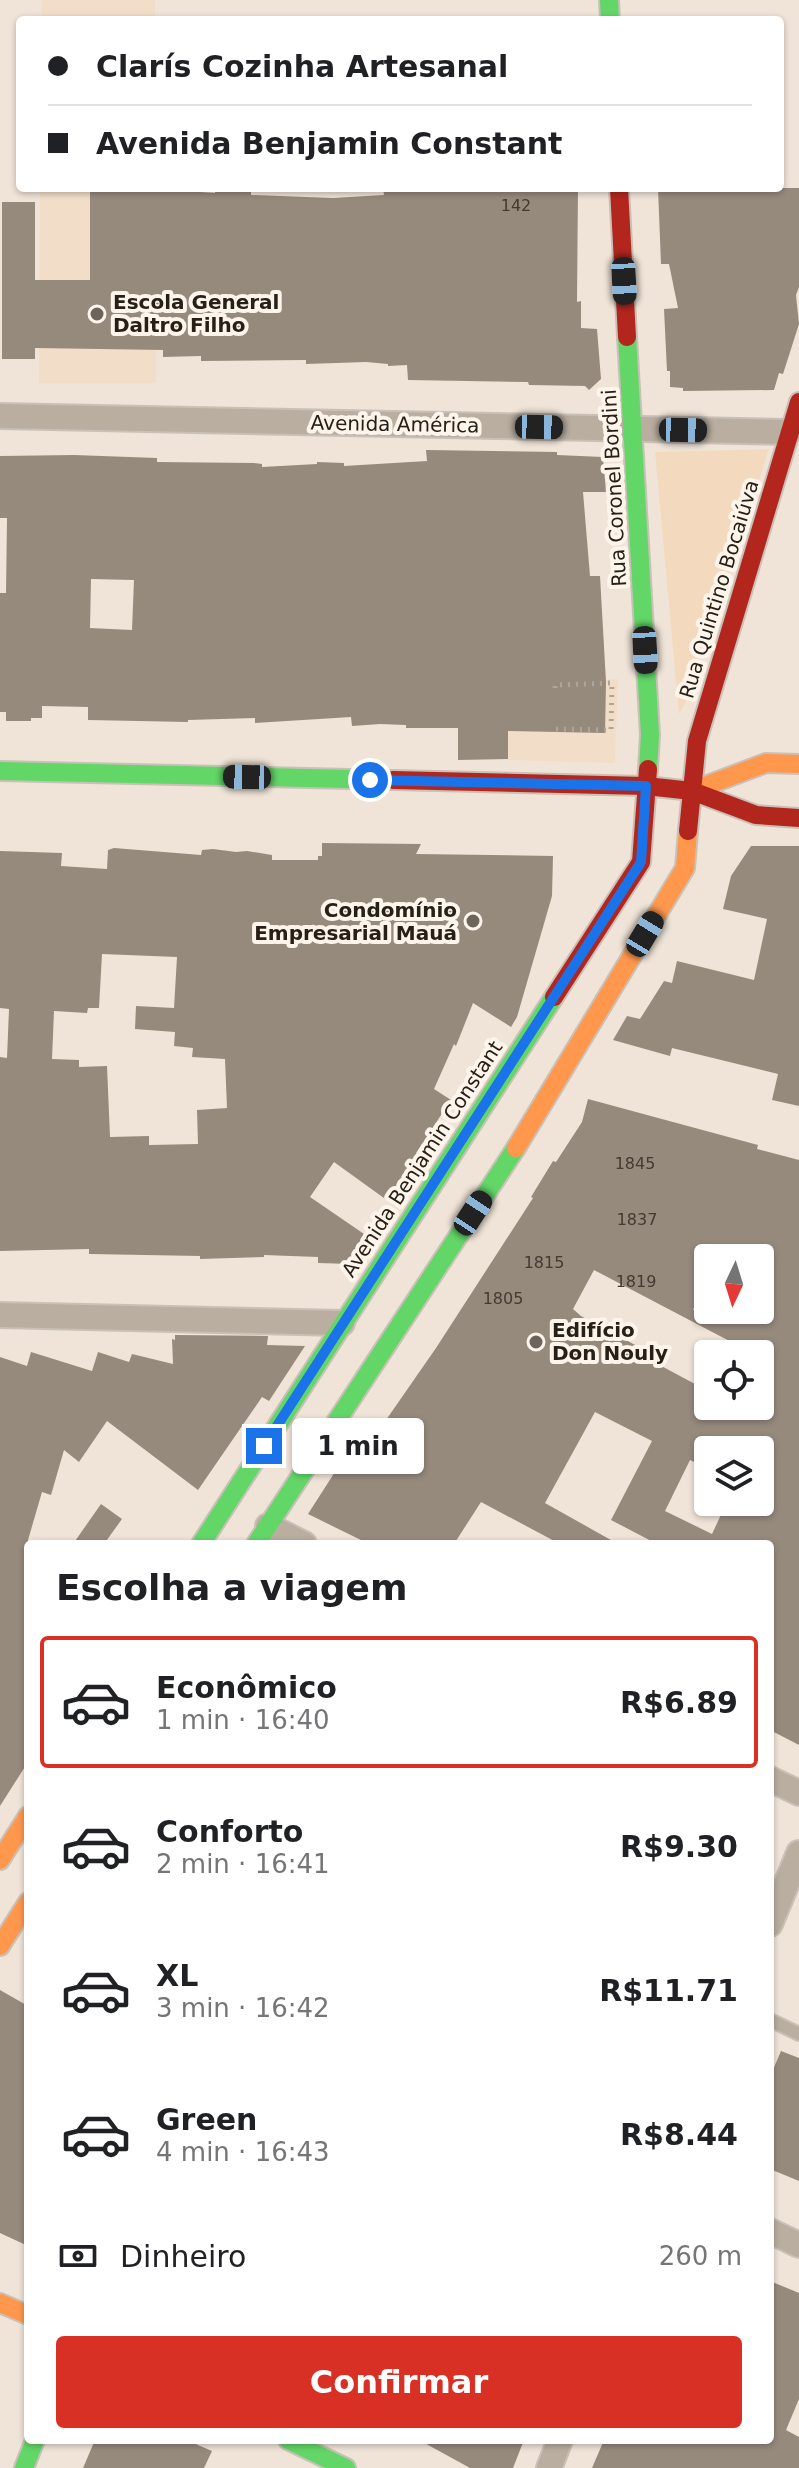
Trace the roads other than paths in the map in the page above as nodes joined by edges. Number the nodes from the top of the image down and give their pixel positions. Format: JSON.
{"nodes":[{"id":1,"x":619,"y":192,"type":"edge"},
{"id":2,"x":799,"y":402,"type":"edge"},
{"id":3,"x":0,"y":416,"type":"edge"},
{"id":4,"x":633,"y":429,"type":"junction"},
{"id":5,"x":789,"y":432,"type":"junction"},
{"id":6,"x":799,"y":764,"type":"edge"},
{"id":7,"x":0,"y":771,"type":"edge"},
{"id":8,"x":646,"y":786,"type":"junction"},
{"id":9,"x":692,"y":791,"type":"junction"},
{"id":10,"x":799,"y":818,"type":"edge"},
{"id":11,"x":0,"y":1315,"type":"edge"},
{"id":12,"x":342,"y":1323,"type":"junction"},
{"id":13,"x":262,"y":1535,"type":"edge"},
{"id":14,"x":204,"y":1540,"type":"edge"},
{"id":15,"x":285,"y":1540,"type":"edge"},
{"id":16,"x":774,"y":1781,"type":"edge"},
{"id":17,"x":799,"y":1793,"type":"edge"},
{"id":18,"x":24,"y":1822,"type":"edge"},
{"id":19,"x":799,"y":1853,"type":"edge"},
{"id":20,"x":0,"y":1860,"type":"edge"},
{"id":21,"x":24,"y":1908,"type":"edge"},
{"id":22,"x":774,"y":1914,"type":"edge"},
{"id":23,"x":0,"y":1946,"type":"edge"},
{"id":24,"x":774,"y":2022,"type":"edge"},
{"id":25,"x":799,"y":2034,"type":"edge"},
{"id":26,"x":774,"y":2233,"type":"edge"},
{"id":27,"x":799,"y":2245,"type":"edge"},
{"id":28,"x":0,"y":2303,"type":"edge"},
{"id":29,"x":24,"y":2313,"type":"edge"},
{"id":30,"x":33,"y":2444,"type":"edge"},
{"id":31,"x":296,"y":2444,"type":"edge"},
{"id":32,"x":558,"y":2444,"type":"edge"},
{"id":33,"x":24,"y":2468,"type":"edge"},
{"id":34,"x":346,"y":2468,"type":"edge"},
{"id":35,"x":549,"y":2468,"type":"edge"}],
"edges":[{"from":1,"to":4,"type":"main road","name":"Rua Coronel Bordini"},
{"from":2,"to":5,"type":"main road","name":"Rua Quintino Bocaiúva"},
{"from":3,"to":4,"type":"street","name":"Avenida América"},
{"from":4,"to":5,"type":"street","name":"Avenida América"},
{"from":4,"to":8,"type":"main road","name":"Rua Coronel Bordini"},
{"from":5,"to":9,"type":"main road","name":"Rua Quintino Bocaiúva"},
{"from":6,"to":9,"type":"main road"},
{"from":7,"to":8,"type":"main road"},
{"from":8,"to":9,"type":"main road"},
{"from":8,"to":12,"type":"main road","name":"Avenida Benjamin Constant"},
{"from":9,"to":10,"type":"main road"},
{"from":9,"to":13,"type":"main road"},
{"from":11,"to":12,"type":"street"},
{"from":12,"to":14,"type":"main road","name":"Avenida Benjamin Constant"},
{"from":13,"to":15,"type":"street"},
{"from":16,"to":17,"type":"street"},
{"from":18,"to":20,"type":"main road"},
{"from":19,"to":22,"type":"street"},
{"from":21,"to":23,"type":"main road"},
{"from":24,"to":25,"type":"lane"},
{"from":26,"to":27,"type":"street"},
{"from":28,"to":29,"type":"main road"},
{"from":30,"to":33,"type":"main road"},
{"from":31,"to":34,"type":"main road"},
{"from":32,"to":35,"type":"street"}]}
